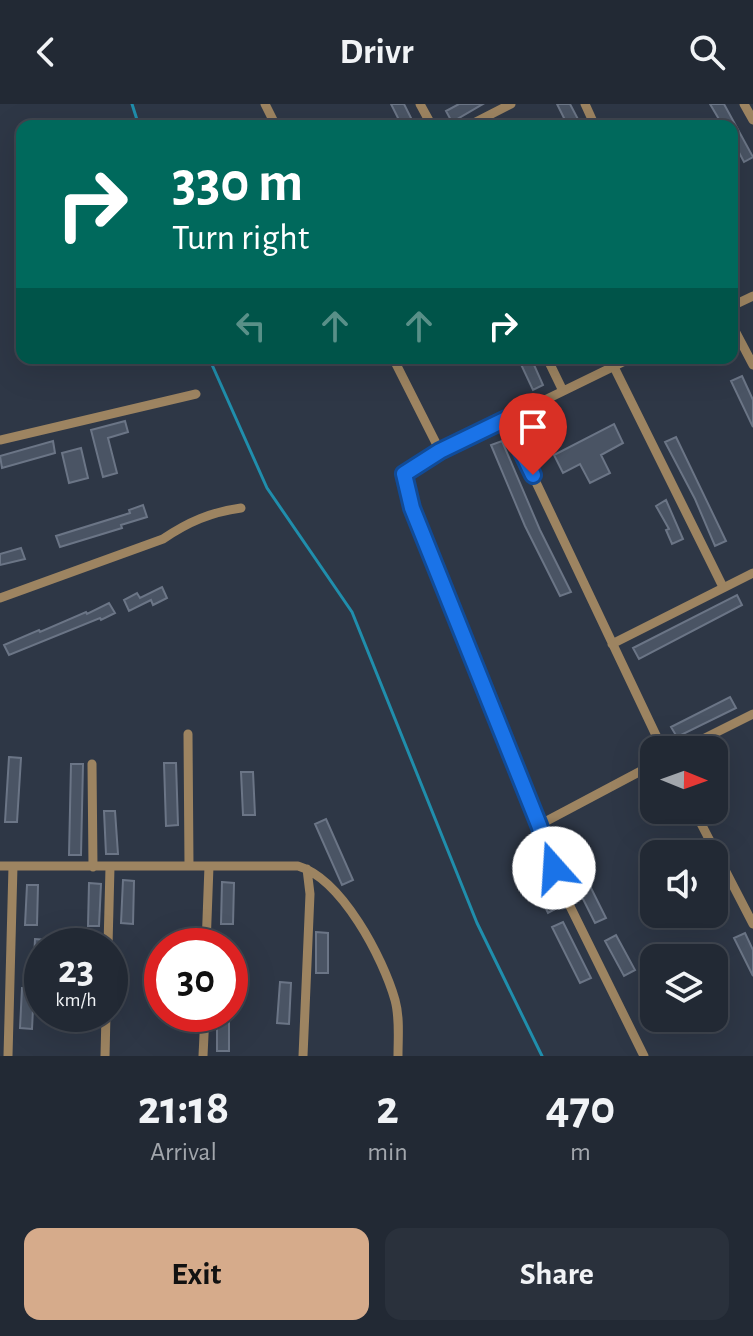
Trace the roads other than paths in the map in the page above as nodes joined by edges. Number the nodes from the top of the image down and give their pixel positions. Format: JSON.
{"nodes":[{"id":1,"x":511,"y":104,"type":"edge"},
{"id":2,"x":744,"y":104,"type":"edge"},
{"id":3,"x":480,"y":120,"type":"edge"},
{"id":4,"x":753,"y":120,"type":"edge"},
{"id":5,"x":738,"y":336,"type":"edge"},
{"id":6,"x":396,"y":364,"type":"edge"},
{"id":7,"x":550,"y":364,"type":"edge"},
{"id":8,"x":620,"y":364,"type":"edge"},
{"id":9,"x":753,"y":365,"type":"edge"},
{"id":10,"x":614,"y":367,"type":"junction"},
{"id":11,"x":563,"y":391,"type":"junction"},
{"id":12,"x":196,"y":394,"type":"dead end"},
{"id":13,"x":506,"y":419,"type":"junction"},
{"id":14,"x":0,"y":440,"type":"edge"},
{"id":15,"x":440,"y":451,"type":"junction"},
{"id":16,"x":241,"y":508,"type":"dead end"},
{"id":17,"x":753,"y":573,"type":"edge"},
{"id":18,"x":723,"y":587,"type":"junction"},
{"id":19,"x":0,"y":598,"type":"edge"},
{"id":20,"x":612,"y":644,"type":"junction"},
{"id":21,"x":753,"y":714,"type":"edge"},
{"id":22,"x":188,"y":734,"type":"dead end"},
{"id":23,"x":656,"y":736,"type":"edge"},
{"id":24,"x":709,"y":736,"type":"edge"},
{"id":25,"x":92,"y":764,"type":"dead end"},
{"id":26,"x":640,"y":771,"type":"edge"},
{"id":27,"x":701,"y":824,"type":"edge"},
{"id":28,"x":539,"y":825,"type":"junction"},
{"id":29,"x":189,"y":865,"type":"junction"},
{"id":30,"x":0,"y":866,"type":"edge"},
{"id":31,"x":13,"y":866,"type":"junction"},
{"id":32,"x":209,"y":866,"type":"junction"},
{"id":33,"x":93,"y":867,"type":"junction"},
{"id":34,"x":110,"y":867,"type":"junction"},
{"id":35,"x":307,"y":869,"type":"junction"},
{"id":36,"x":753,"y":924,"type":"edge"},
{"id":37,"x":108,"y":928,"type":"edge"},
{"id":38,"x":207,"y":928,"type":"edge"},
{"id":39,"x":106,"y":1032,"type":"edge"},
{"id":40,"x":204,"y":1032,"type":"edge"},
{"id":41,"x":8,"y":1056,"type":"edge"},
{"id":42,"x":105,"y":1056,"type":"edge"},
{"id":43,"x":203,"y":1056,"type":"edge"},
{"id":44,"x":303,"y":1056,"type":"edge"},
{"id":45,"x":398,"y":1056,"type":"edge"},
{"id":46,"x":644,"y":1056,"type":"edge"}],
"edges":[{"from":1,"to":3,"type":"street"},
{"from":2,"to":4,"type":"street"},
{"from":5,"to":9,"type":"street"},
{"from":6,"to":15,"type":"street"},
{"from":7,"to":11,"type":"street"},
{"from":8,"to":10,"type":"street"},
{"from":10,"to":11,"type":"street"},
{"from":10,"to":18,"type":"street"},
{"from":11,"to":13,"type":"street"},
{"from":12,"to":14,"type":"street"},
{"from":13,"to":15,"type":"street"},
{"from":13,"to":20,"type":"street"},
{"from":15,"to":28,"type":"street"},
{"from":16,"to":19,"type":"street"},
{"from":17,"to":18,"type":"street"},
{"from":18,"to":20,"type":"street"},
{"from":20,"to":23,"type":"street"},
{"from":21,"to":24,"type":"street"},
{"from":22,"to":29,"type":"street"},
{"from":25,"to":33,"type":"street"},
{"from":26,"to":28,"type":"street"},
{"from":27,"to":36,"type":"street"},
{"from":28,"to":46,"type":"street"},
{"from":29,"to":32,"type":"street"},
{"from":29,"to":34,"type":"street"},
{"from":30,"to":31,"type":"street"},
{"from":31,"to":33,"type":"street"},
{"from":31,"to":41,"type":"street"},
{"from":32,"to":35,"type":"street"},
{"from":32,"to":38,"type":"street"},
{"from":33,"to":34,"type":"street"},
{"from":34,"to":37,"type":"street"},
{"from":35,"to":44,"type":"street"},
{"from":35,"to":45,"type":"street"},
{"from":39,"to":42,"type":"street"},
{"from":40,"to":43,"type":"street"}]}
